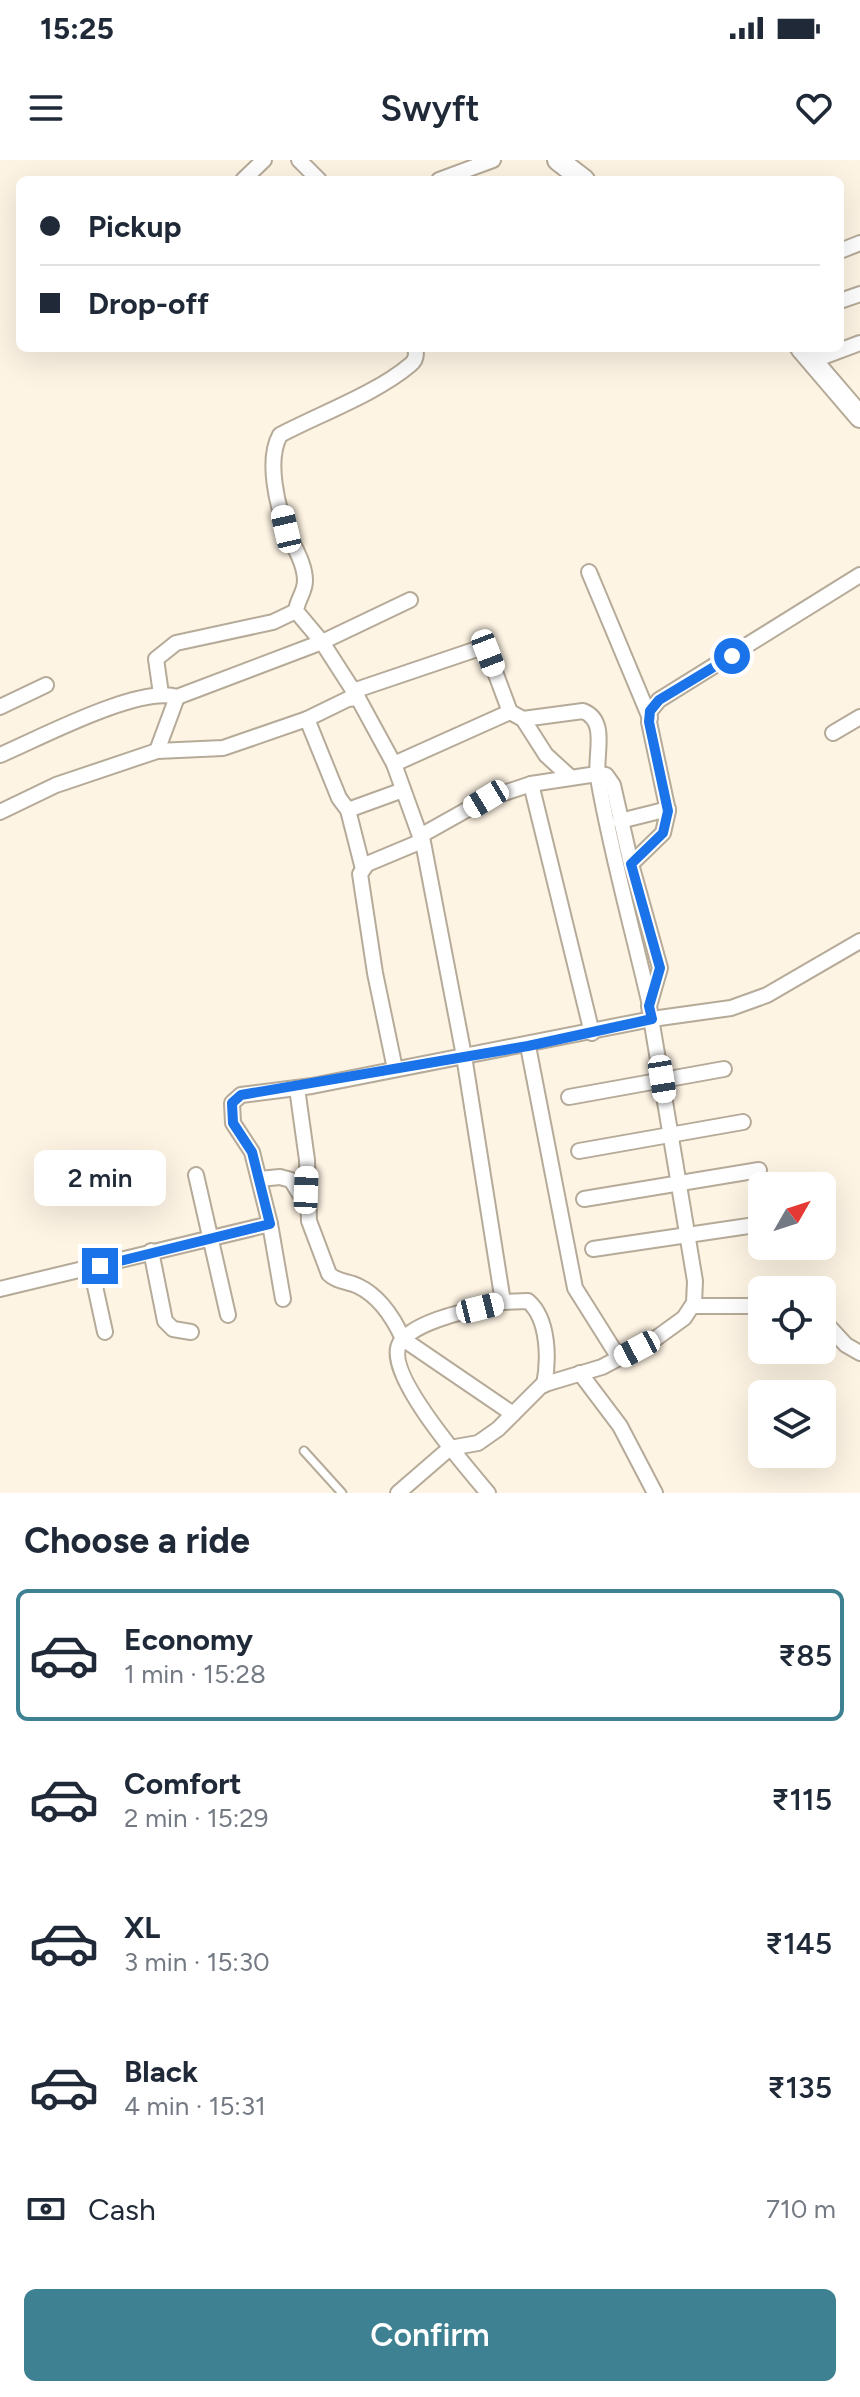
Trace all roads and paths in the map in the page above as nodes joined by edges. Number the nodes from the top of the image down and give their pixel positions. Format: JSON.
{"nodes":[{"id":1,"x":264,"y":160,"type":"edge"},
{"id":2,"x":299,"y":160,"type":"edge"},
{"id":3,"x":493,"y":160,"type":"edge"},
{"id":4,"x":558,"y":160,"type":"edge"},
{"id":5,"x":247,"y":176,"type":"edge"},
{"id":6,"x":315,"y":176,"type":"edge"},
{"id":7,"x":450,"y":176,"type":"edge"},
{"id":8,"x":579,"y":176,"type":"edge"},
{"id":9,"x":415,"y":352,"type":"edge"},
{"id":10,"x":807,"y":355,"type":"edge"},
{"id":11,"x":859,"y":415,"type":"edge"},
{"id":12,"x":589,"y":572,"type":"dead end"},
{"id":13,"x":857,"y":583,"type":"edge"},
{"id":14,"x":410,"y":600,"type":"dead end"},
{"id":15,"x":296,"y":611,"type":"junction"},
{"id":16,"x":322,"y":642,"type":"junction"},
{"id":17,"x":46,"y":685,"type":"dead end"},
{"id":18,"x":161,"y":694,"type":"junction"},
{"id":19,"x":355,"y":695,"type":"junction"},
{"id":20,"x":177,"y":697,"type":"junction"},
{"id":21,"x":0,"y":707,"type":"edge"},
{"id":22,"x":516,"y":716,"type":"junction"},
{"id":23,"x":860,"y":717,"type":"edge"},
{"id":24,"x":650,"y":718,"type":"junction"},
{"id":25,"x":307,"y":719,"type":"junction"},
{"id":26,"x":833,"y":733,"type":"dead end"},
{"id":27,"x":157,"y":751,"type":"junction"},
{"id":28,"x":0,"y":755,"type":"edge"},
{"id":29,"x":394,"y":764,"type":"junction"},
{"id":30,"x":597,"y":774,"type":"junction"},
{"id":31,"x":569,"y":776,"type":"junction"},
{"id":32,"x":531,"y":784,"type":"junction"},
{"id":33,"x":403,"y":790,"type":"junction"},
{"id":34,"x":668,"y":809,"type":"junction"},
{"id":35,"x":348,"y":810,"type":"junction"},
{"id":36,"x":0,"y":812,"type":"edge"},
{"id":37,"x":620,"y":821,"type":"junction"},
{"id":38,"x":422,"y":839,"type":"junction"},
{"id":39,"x":631,"y":864,"type":"junction"},
{"id":40,"x":363,"y":869,"type":"junction"},
{"id":41,"x":860,"y":941,"type":"edge"},
{"id":42,"x":649,"y":1003,"type":"junction"},
{"id":43,"x":652,"y":1019,"type":"junction"},
{"id":44,"x":592,"y":1033,"type":"junction"},
{"id":45,"x":528,"y":1046,"type":"junction"},
{"id":46,"x":464,"y":1056,"type":"junction"},
{"id":47,"x":395,"y":1069,"type":"junction"},
{"id":48,"x":724,"y":1069,"type":"dead end"},
{"id":49,"x":662,"y":1079,"type":"junction"},
{"id":50,"x":297,"y":1088,"type":"junction"},
{"id":51,"x":569,"y":1097,"type":"dead end"},
{"id":52,"x":743,"y":1122,"type":"dead end"},
{"id":53,"x":671,"y":1135,"type":"junction"},
{"id":54,"x":579,"y":1151,"type":"dead end"},
{"id":55,"x":759,"y":1170,"type":"dead end"},
{"id":56,"x":196,"y":1175,"type":"dead end"},
{"id":57,"x":259,"y":1179,"type":"junction"},
{"id":58,"x":679,"y":1183,"type":"junction"},
{"id":59,"x":584,"y":1199,"type":"dead end"},
{"id":60,"x":309,"y":1208,"type":"junction"},
{"id":61,"x":270,"y":1224,"type":"junction"},
{"id":62,"x":748,"y":1226,"type":"edge"},
{"id":63,"x":687,"y":1234,"type":"junction"},
{"id":64,"x":210,"y":1236,"type":"junction"},
{"id":65,"x":593,"y":1249,"type":"dead end"},
{"id":66,"x":151,"y":1251,"type":"junction"},
{"id":67,"x":91,"y":1268,"type":"junction"},
{"id":68,"x":0,"y":1289,"type":"edge"},
{"id":69,"x":283,"y":1299,"type":"dead end"},
{"id":70,"x":503,"y":1302,"type":"junction"},
{"id":71,"x":692,"y":1306,"type":"junction"},
{"id":72,"x":748,"y":1306,"type":"edge"},
{"id":73,"x":228,"y":1315,"type":"dead end"},
{"id":74,"x":105,"y":1332,"type":"dead end"},
{"id":75,"x":191,"y":1332,"type":"dead end"},
{"id":76,"x":836,"y":1334,"type":"edge"},
{"id":77,"x":403,"y":1339,"type":"junction"},
{"id":78,"x":860,"y":1353,"type":"edge"},
{"id":79,"x":619,"y":1358,"type":"junction"},
{"id":80,"x":580,"y":1373,"type":"junction"},
{"id":81,"x":544,"y":1385,"type":"junction"},
{"id":82,"x":513,"y":1414,"type":"junction"},
{"id":83,"x":450,"y":1448,"type":"junction"},
{"id":84,"x":304,"y":1451,"type":"dead end"},
{"id":85,"x":342,"y":1493,"type":"edge"},
{"id":86,"x":398,"y":1493,"type":"edge"},
{"id":87,"x":488,"y":1493,"type":"edge"},
{"id":88,"x":655,"y":1493,"type":"edge"}],
"edges":[{"from":1,"to":5,"type":"street"},
{"from":2,"to":6,"type":"street"},
{"from":3,"to":7,"type":"street"},
{"from":4,"to":8,"type":"main road"},
{"from":9,"to":15,"type":"street"},
{"from":10,"to":11,"type":"main road"},
{"from":12,"to":24,"type":"street"},
{"from":13,"to":24,"type":"street"},
{"from":14,"to":16,"type":"street"},
{"from":15,"to":16,"type":"street"},
{"from":15,"to":18,"type":"street"},
{"from":16,"to":19,"type":"street"},
{"from":16,"to":20,"type":"street"},
{"from":17,"to":21,"type":"street"},
{"from":18,"to":20,"type":"street"},
{"from":18,"to":28,"type":"street"},
{"from":19,"to":22,"type":"street"},
{"from":19,"to":25,"type":"street"},
{"from":19,"to":29,"type":"street"},
{"from":20,"to":27,"type":"street"},
{"from":22,"to":29,"type":"street"},
{"from":22,"to":30,"type":"street"},
{"from":22,"to":31,"type":"street"},
{"from":23,"to":26,"type":"street"},
{"from":24,"to":34,"type":"street"},
{"from":25,"to":27,"type":"street"},
{"from":25,"to":35,"type":"street"},
{"from":27,"to":36,"type":"street"},
{"from":29,"to":33,"type":"street"},
{"from":30,"to":31,"type":"street"},
{"from":30,"to":37,"type":"street"},
{"from":30,"to":42,"type":"street"},
{"from":31,"to":32,"type":"street"},
{"from":32,"to":38,"type":"street"},
{"from":32,"to":44,"type":"street"},
{"from":33,"to":35,"type":"street"},
{"from":33,"to":38,"type":"street"},
{"from":34,"to":37,"type":"street"},
{"from":34,"to":39,"type":"street"},
{"from":35,"to":40,"type":"street"},
{"from":37,"to":39,"type":"street"},
{"from":38,"to":40,"type":"street"},
{"from":38,"to":46,"type":"street"},
{"from":39,"to":42,"type":"street"},
{"from":40,"to":47,"type":"street"},
{"from":41,"to":43,"type":"street"},
{"from":42,"to":43,"type":"street"},
{"from":43,"to":44,"type":"street"},
{"from":43,"to":49,"type":"street"},
{"from":44,"to":45,"type":"street"},
{"from":45,"to":46,"type":"street"},
{"from":45,"to":79,"type":"street"},
{"from":46,"to":47,"type":"street"},
{"from":46,"to":70,"type":"street"},
{"from":47,"to":50,"type":"street"},
{"from":48,"to":49,"type":"street"},
{"from":49,"to":51,"type":"street"},
{"from":49,"to":53,"type":"street"},
{"from":50,"to":57,"type":"street"},
{"from":50,"to":60,"type":"street"},
{"from":52,"to":53,"type":"street"},
{"from":53,"to":54,"type":"street"},
{"from":53,"to":58,"type":"street"},
{"from":55,"to":58,"type":"street"},
{"from":56,"to":64,"type":"street"},
{"from":57,"to":60,"type":"street"},
{"from":57,"to":61,"type":"street"},
{"from":58,"to":59,"type":"street"},
{"from":58,"to":63,"type":"street"},
{"from":60,"to":77,"type":"street"},
{"from":61,"to":64,"type":"street"},
{"from":61,"to":69,"type":"street"},
{"from":62,"to":63,"type":"street"},
{"from":63,"to":65,"type":"street"},
{"from":63,"to":71,"type":"street"},
{"from":64,"to":66,"type":"street"},
{"from":64,"to":73,"type":"street"},
{"from":66,"to":67,"type":"street"},
{"from":66,"to":75,"type":"street"},
{"from":67,"to":68,"type":"street"},
{"from":67,"to":74,"type":"street"},
{"from":70,"to":77,"type":"street"},
{"from":70,"to":81,"type":"street"},
{"from":71,"to":72,"type":"street"},
{"from":71,"to":79,"type":"street"},
{"from":76,"to":78,"type":"street"},
{"from":77,"to":82,"type":"street"},
{"from":77,"to":83,"type":"street"},
{"from":79,"to":80,"type":"street"},
{"from":80,"to":81,"type":"street"},
{"from":80,"to":88,"type":"street"},
{"from":81,"to":82,"type":"street"},
{"from":82,"to":83,"type":"street"},
{"from":83,"to":86,"type":"street"},
{"from":83,"to":87,"type":"street"},
{"from":84,"to":85,"type":"lane"}]}
